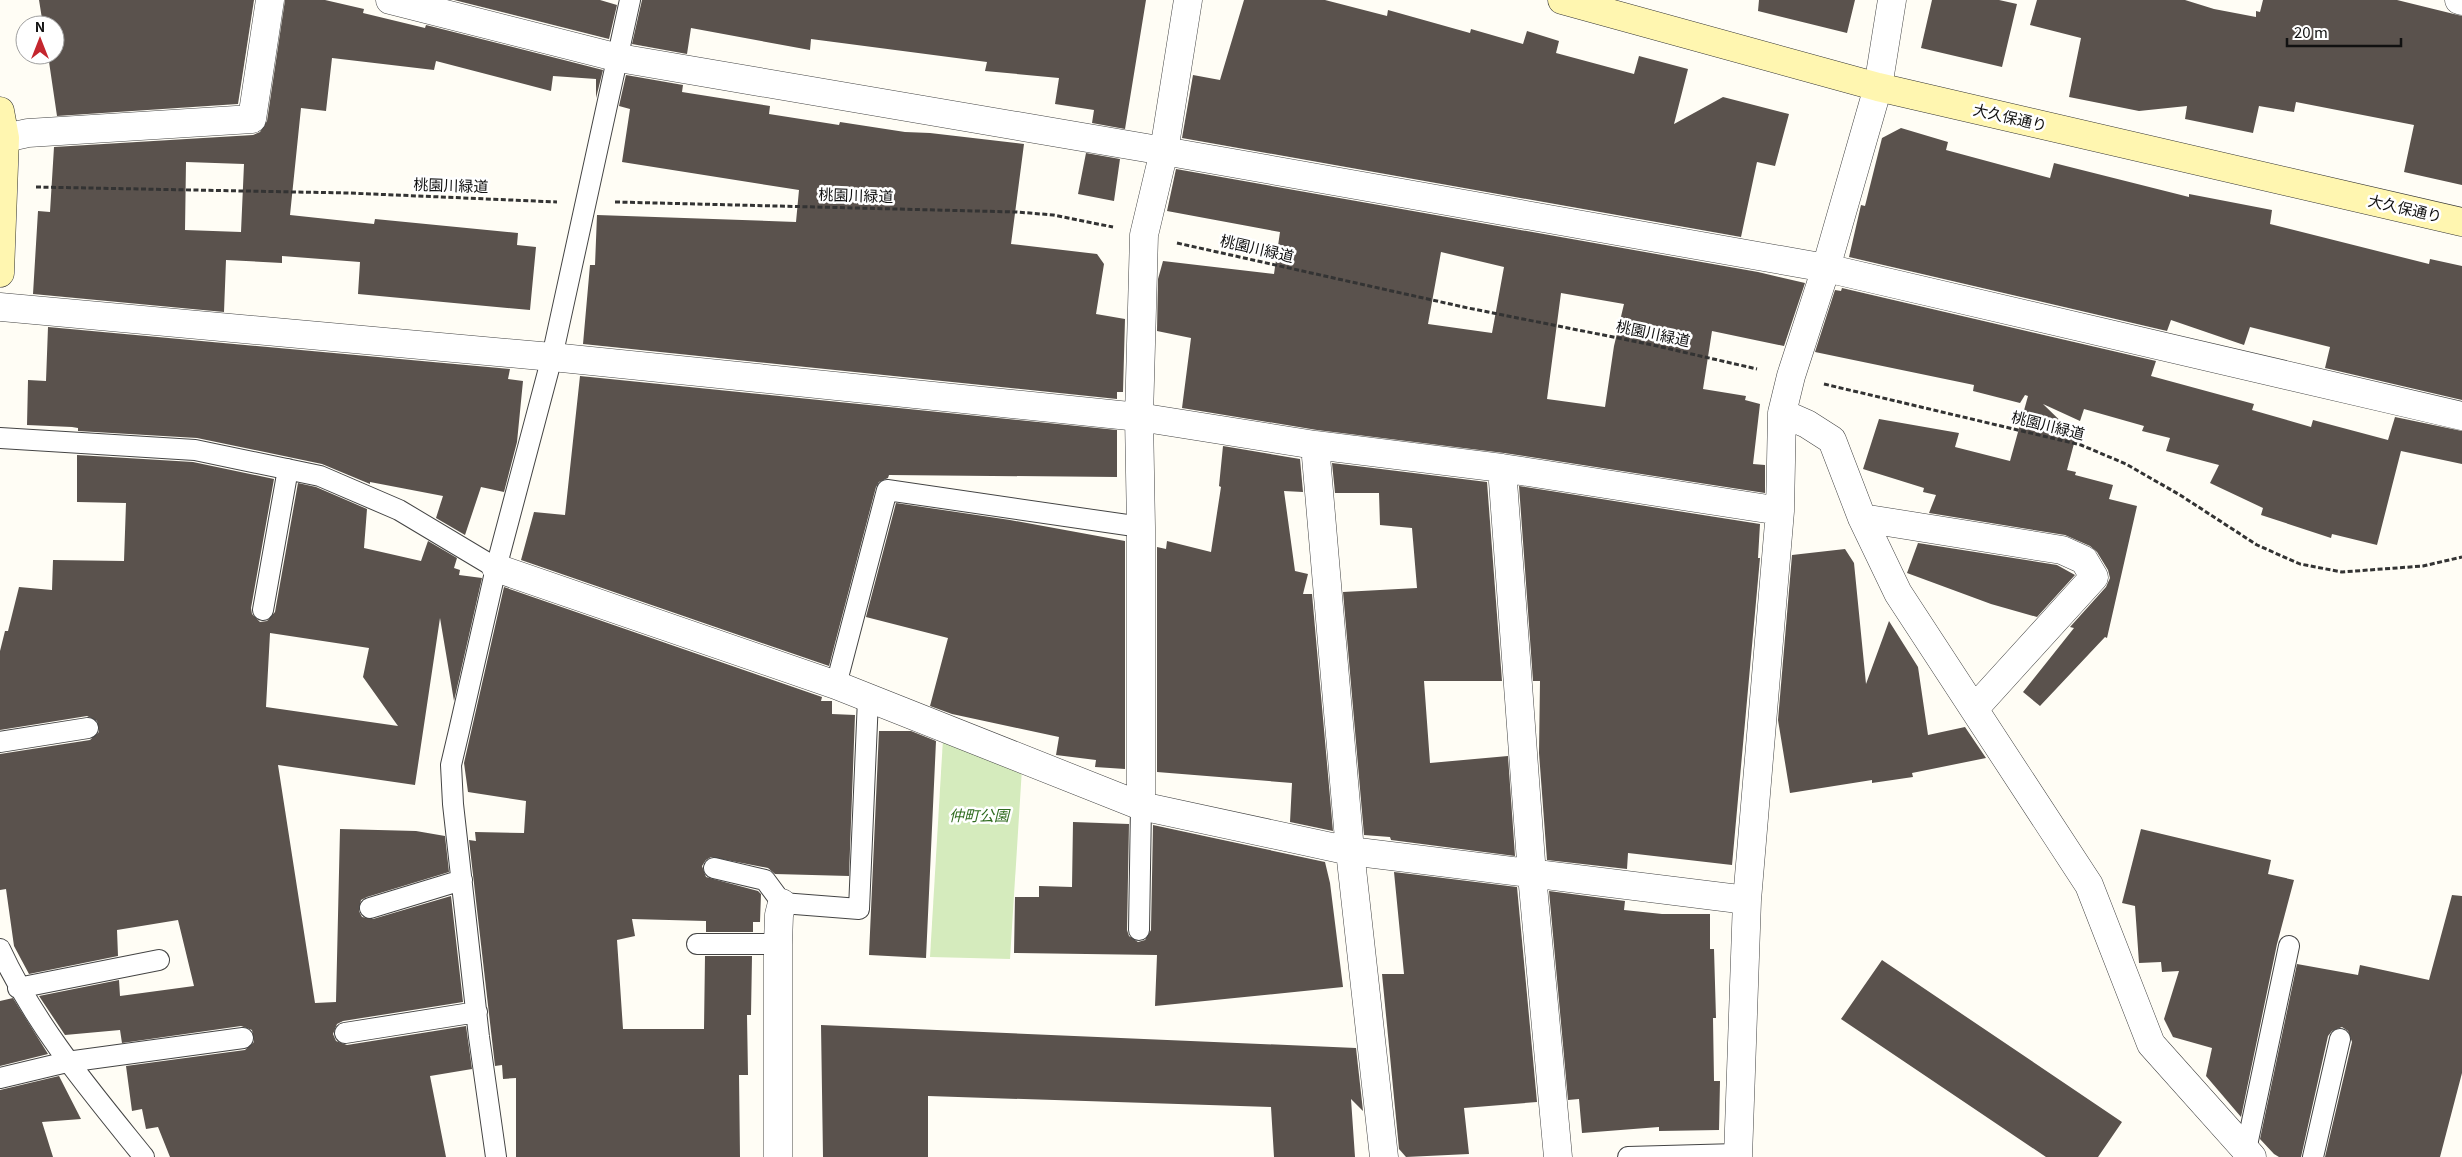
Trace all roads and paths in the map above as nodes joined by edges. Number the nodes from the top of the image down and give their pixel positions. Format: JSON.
{"nodes":[{"id":1,"x":270,"y":0,"type":"edge"},
{"id":2,"x":390,"y":0,"type":"edge"},
{"id":3,"x":630,"y":0,"type":"edge"},
{"id":4,"x":1188,"y":0,"type":"edge"},
{"id":5,"x":1562,"y":0,"type":"edge"},
{"id":6,"x":1892,"y":0,"type":"edge"},
{"id":7,"x":619,"y":58,"type":"junction"},
{"id":8,"x":1878,"y":87,"type":"junction"},
{"id":9,"x":0,"y":111,"type":"edge"},
{"id":10,"x":1164,"y":151,"type":"junction"},
{"id":11,"x":4,"y":162,"type":"edge"},
{"id":12,"x":586,"y":202,"type":"junction"},
{"id":13,"x":2462,"y":222,"type":"edge"},
{"id":14,"x":1144,"y":235,"type":"junction"},
{"id":15,"x":1826,"y":268,"type":"junction"},
{"id":16,"x":0,"y":273,"type":"edge"},
{"id":17,"x":0,"y":307,"type":"edge"},
{"id":18,"x":552,"y":358,"type":"junction"},
{"id":19,"x":1791,"y":376,"type":"junction"},
{"id":20,"x":1782,"y":413,"type":"junction"},
{"id":21,"x":1139,"y":416,"type":"junction"},
{"id":22,"x":2462,"y":416,"type":"edge"},
{"id":23,"x":0,"y":438,"type":"edge"},
{"id":24,"x":1315,"y":446,"type":"junction"},
{"id":25,"x":1502,"y":468,"type":"junction"},
{"id":26,"x":288,"y":469,"type":"junction"},
{"id":27,"x":1780,"y":511,"type":"junction"},
{"id":28,"x":1862,"y":518,"type":"junction"},
{"id":29,"x":1141,"y":527,"type":"junction"},
{"id":30,"x":2462,"y":557,"type":"edge"},
{"id":31,"x":496,"y":568,"type":"junction"},
{"id":32,"x":263,"y":610,"type":"dead end"},
{"id":33,"x":836,"y":686,"type":"junction"},
{"id":34,"x":868,"y":699,"type":"junction"},
{"id":35,"x":1975,"y":708,"type":"junction"},
{"id":36,"x":88,"y":728,"type":"dead end"},
{"id":37,"x":0,"y":742,"type":"edge"},
{"id":38,"x":1141,"y":806,"type":"junction"},
{"id":39,"x":1350,"y":851,"type":"junction"},
{"id":40,"x":714,"y":868,"type":"dead end"},
{"id":41,"x":1532,"y":875,"type":"junction"},
{"id":42,"x":462,"y":880,"type":"junction"},
{"id":43,"x":1747,"y":900,"type":"junction"},
{"id":44,"x":782,"y":904,"type":"junction"},
{"id":45,"x":370,"y":908,"type":"dead end"},
{"id":46,"x":1139,"y":930,"type":"dead end"},
{"id":47,"x":698,"y":944,"type":"dead end"},
{"id":48,"x":778,"y":944,"type":"junction"},
{"id":49,"x":2289,"y":946,"type":"dead end"},
{"id":50,"x":0,"y":949,"type":"edge"},
{"id":51,"x":159,"y":960,"type":"dead end"},
{"id":52,"x":18,"y":988,"type":"junction"},
{"id":53,"x":477,"y":1012,"type":"junction"},
{"id":54,"x":345,"y":1033,"type":"dead end"},
{"id":55,"x":243,"y":1038,"type":"dead end"},
{"id":56,"x":2340,"y":1039,"type":"dead end"},
{"id":57,"x":67,"y":1062,"type":"junction"},
{"id":58,"x":0,"y":1078,"type":"edge"},
{"id":59,"x":2249,"y":1153,"type":"edge"},
{"id":60,"x":1738,"y":1155,"type":"edge"},
{"id":61,"x":144,"y":1157,"type":"edge"},
{"id":62,"x":496,"y":1157,"type":"edge"},
{"id":63,"x":778,"y":1157,"type":"edge"},
{"id":64,"x":1384,"y":1157,"type":"edge"},
{"id":65,"x":1558,"y":1157,"type":"edge"},
{"id":66,"x":1628,"y":1157,"type":"edge"},
{"id":67,"x":2313,"y":1157,"type":"edge"}],
"edges":[{"from":1,"to":11,"type":"street"},
{"from":2,"to":7,"type":"street"},
{"from":3,"to":7,"type":"lane"},
{"from":4,"to":10,"type":"street"},
{"from":5,"to":8,"type":"main road","name":"大久保通り"},
{"from":6,"to":8,"type":"street"},
{"from":7,"to":10,"type":"street"},
{"from":7,"to":12,"type":"lane"},
{"from":8,"to":13,"type":"main road","name":"大久保通り"},
{"from":8,"to":15,"type":"street"},
{"from":9,"to":11,"type":"main road"},
{"from":10,"to":14,"type":"street"},
{"from":10,"to":15,"type":"street"},
{"from":11,"to":12,"type":"path","name":"桃園川緑道"},
{"from":11,"to":16,"type":"main road"},
{"from":12,"to":14,"type":"path","name":"桃園川緑道"},
{"from":12,"to":18,"type":"lane"},
{"from":14,"to":19,"type":"path","name":"桃園川緑道"},
{"from":14,"to":21,"type":"street"},
{"from":15,"to":19,"type":"street"},
{"from":15,"to":22,"type":"street"},
{"from":17,"to":18,"type":"street"},
{"from":18,"to":21,"type":"street"},
{"from":18,"to":31,"type":"lane"},
{"from":19,"to":20,"type":"street"},
{"from":19,"to":30,"type":"path","name":"桃園川緑道"},
{"from":20,"to":27,"type":"street"},
{"from":20,"to":28,"type":"street"},
{"from":21,"to":24,"type":"street"},
{"from":21,"to":29,"type":"street"},
{"from":23,"to":26,"type":"lane"},
{"from":24,"to":25,"type":"street"},
{"from":24,"to":39,"type":"street"},
{"from":25,"to":27,"type":"street"},
{"from":25,"to":41,"type":"street"},
{"from":26,"to":31,"type":"lane"},
{"from":26,"to":32,"type":"lane"},
{"from":27,"to":43,"type":"street"},
{"from":28,"to":35,"type":"street"},
{"from":28,"to":35,"type":"street"},
{"from":29,"to":33,"type":"lane"},
{"from":29,"to":38,"type":"street"},
{"from":31,"to":33,"type":"street"},
{"from":31,"to":42,"type":"lane"},
{"from":33,"to":34,"type":"street"},
{"from":34,"to":38,"type":"street"},
{"from":34,"to":44,"type":"lane"},
{"from":35,"to":59,"type":"street"},
{"from":36,"to":37,"type":"lane"},
{"from":38,"to":39,"type":"street"},
{"from":38,"to":46,"type":"lane"},
{"from":39,"to":41,"type":"street"},
{"from":39,"to":64,"type":"street"},
{"from":40,"to":44,"type":"lane"},
{"from":41,"to":43,"type":"street"},
{"from":41,"to":65,"type":"street"},
{"from":42,"to":45,"type":"lane"},
{"from":42,"to":53,"type":"lane"},
{"from":43,"to":60,"type":"street"},
{"from":44,"to":48,"type":"street"},
{"from":47,"to":48,"type":"lane"},
{"from":48,"to":63,"type":"street"},
{"from":49,"to":59,"type":"lane"},
{"from":50,"to":52,"type":"lane"},
{"from":51,"to":52,"type":"lane"},
{"from":52,"to":57,"type":"lane"},
{"from":53,"to":54,"type":"lane"},
{"from":53,"to":62,"type":"lane"},
{"from":55,"to":57,"type":"lane"},
{"from":56,"to":67,"type":"lane"},
{"from":57,"to":58,"type":"lane"},
{"from":57,"to":61,"type":"lane"},
{"from":60,"to":66,"type":"lane"}]}
